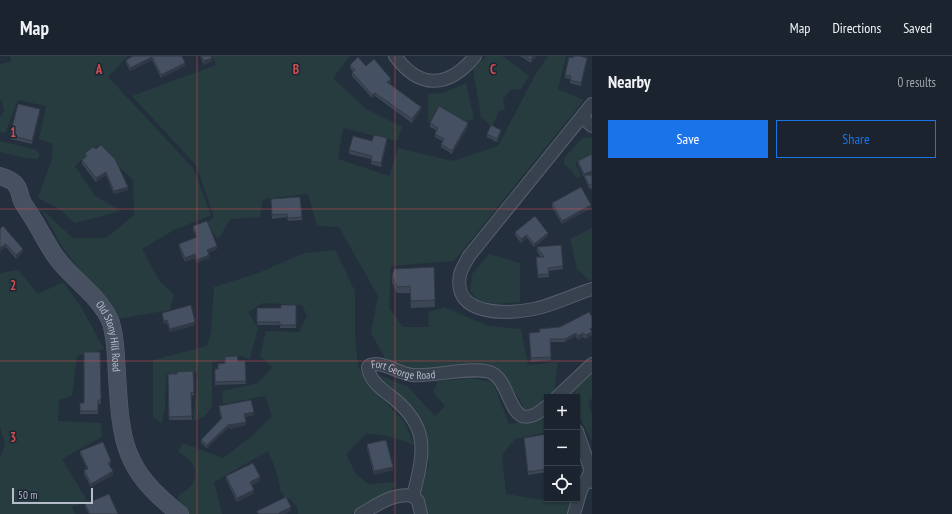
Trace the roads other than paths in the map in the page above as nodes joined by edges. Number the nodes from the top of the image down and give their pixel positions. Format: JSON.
{"nodes":[{"id":1,"x":395,"y":56,"type":"edge"},
{"id":2,"x":475,"y":56,"type":"edge"},
{"id":3,"x":592,"y":104,"type":"edge"},
{"id":4,"x":582,"y":117,"type":"junction"},
{"id":5,"x":592,"y":126,"type":"edge"},
{"id":6,"x":0,"y":176,"type":"edge"},
{"id":7,"x":592,"y":289,"type":"edge"},
{"id":8,"x":592,"y":364,"type":"edge"},
{"id":9,"x":562,"y":394,"type":"edge"},
{"id":10,"x":544,"y":408,"type":"edge"},
{"id":11,"x":580,"y":440,"type":"edge"},
{"id":12,"x":592,"y":475,"type":"edge"},
{"id":13,"x":412,"y":496,"type":"junction"},
{"id":14,"x":180,"y":514,"type":"edge"},
{"id":15,"x":360,"y":514,"type":"edge"},
{"id":16,"x":420,"y":514,"type":"edge"},
{"id":17,"x":574,"y":514,"type":"edge"}],
"edges":[{"from":1,"to":2,"type":"street"},
{"from":3,"to":4,"type":"street"},
{"from":4,"to":5,"type":"street"},
{"from":4,"to":7,"type":"street"},
{"from":6,"to":14,"type":"street","name":"Old Stony Hill Road"},
{"from":8,"to":9,"type":"street"},
{"from":10,"to":13,"type":"street","name":"Fort George Road"},
{"from":11,"to":12,"type":"street"},
{"from":12,"to":17,"type":"street"},
{"from":13,"to":15,"type":"street"},
{"from":13,"to":16,"type":"street"}]}
